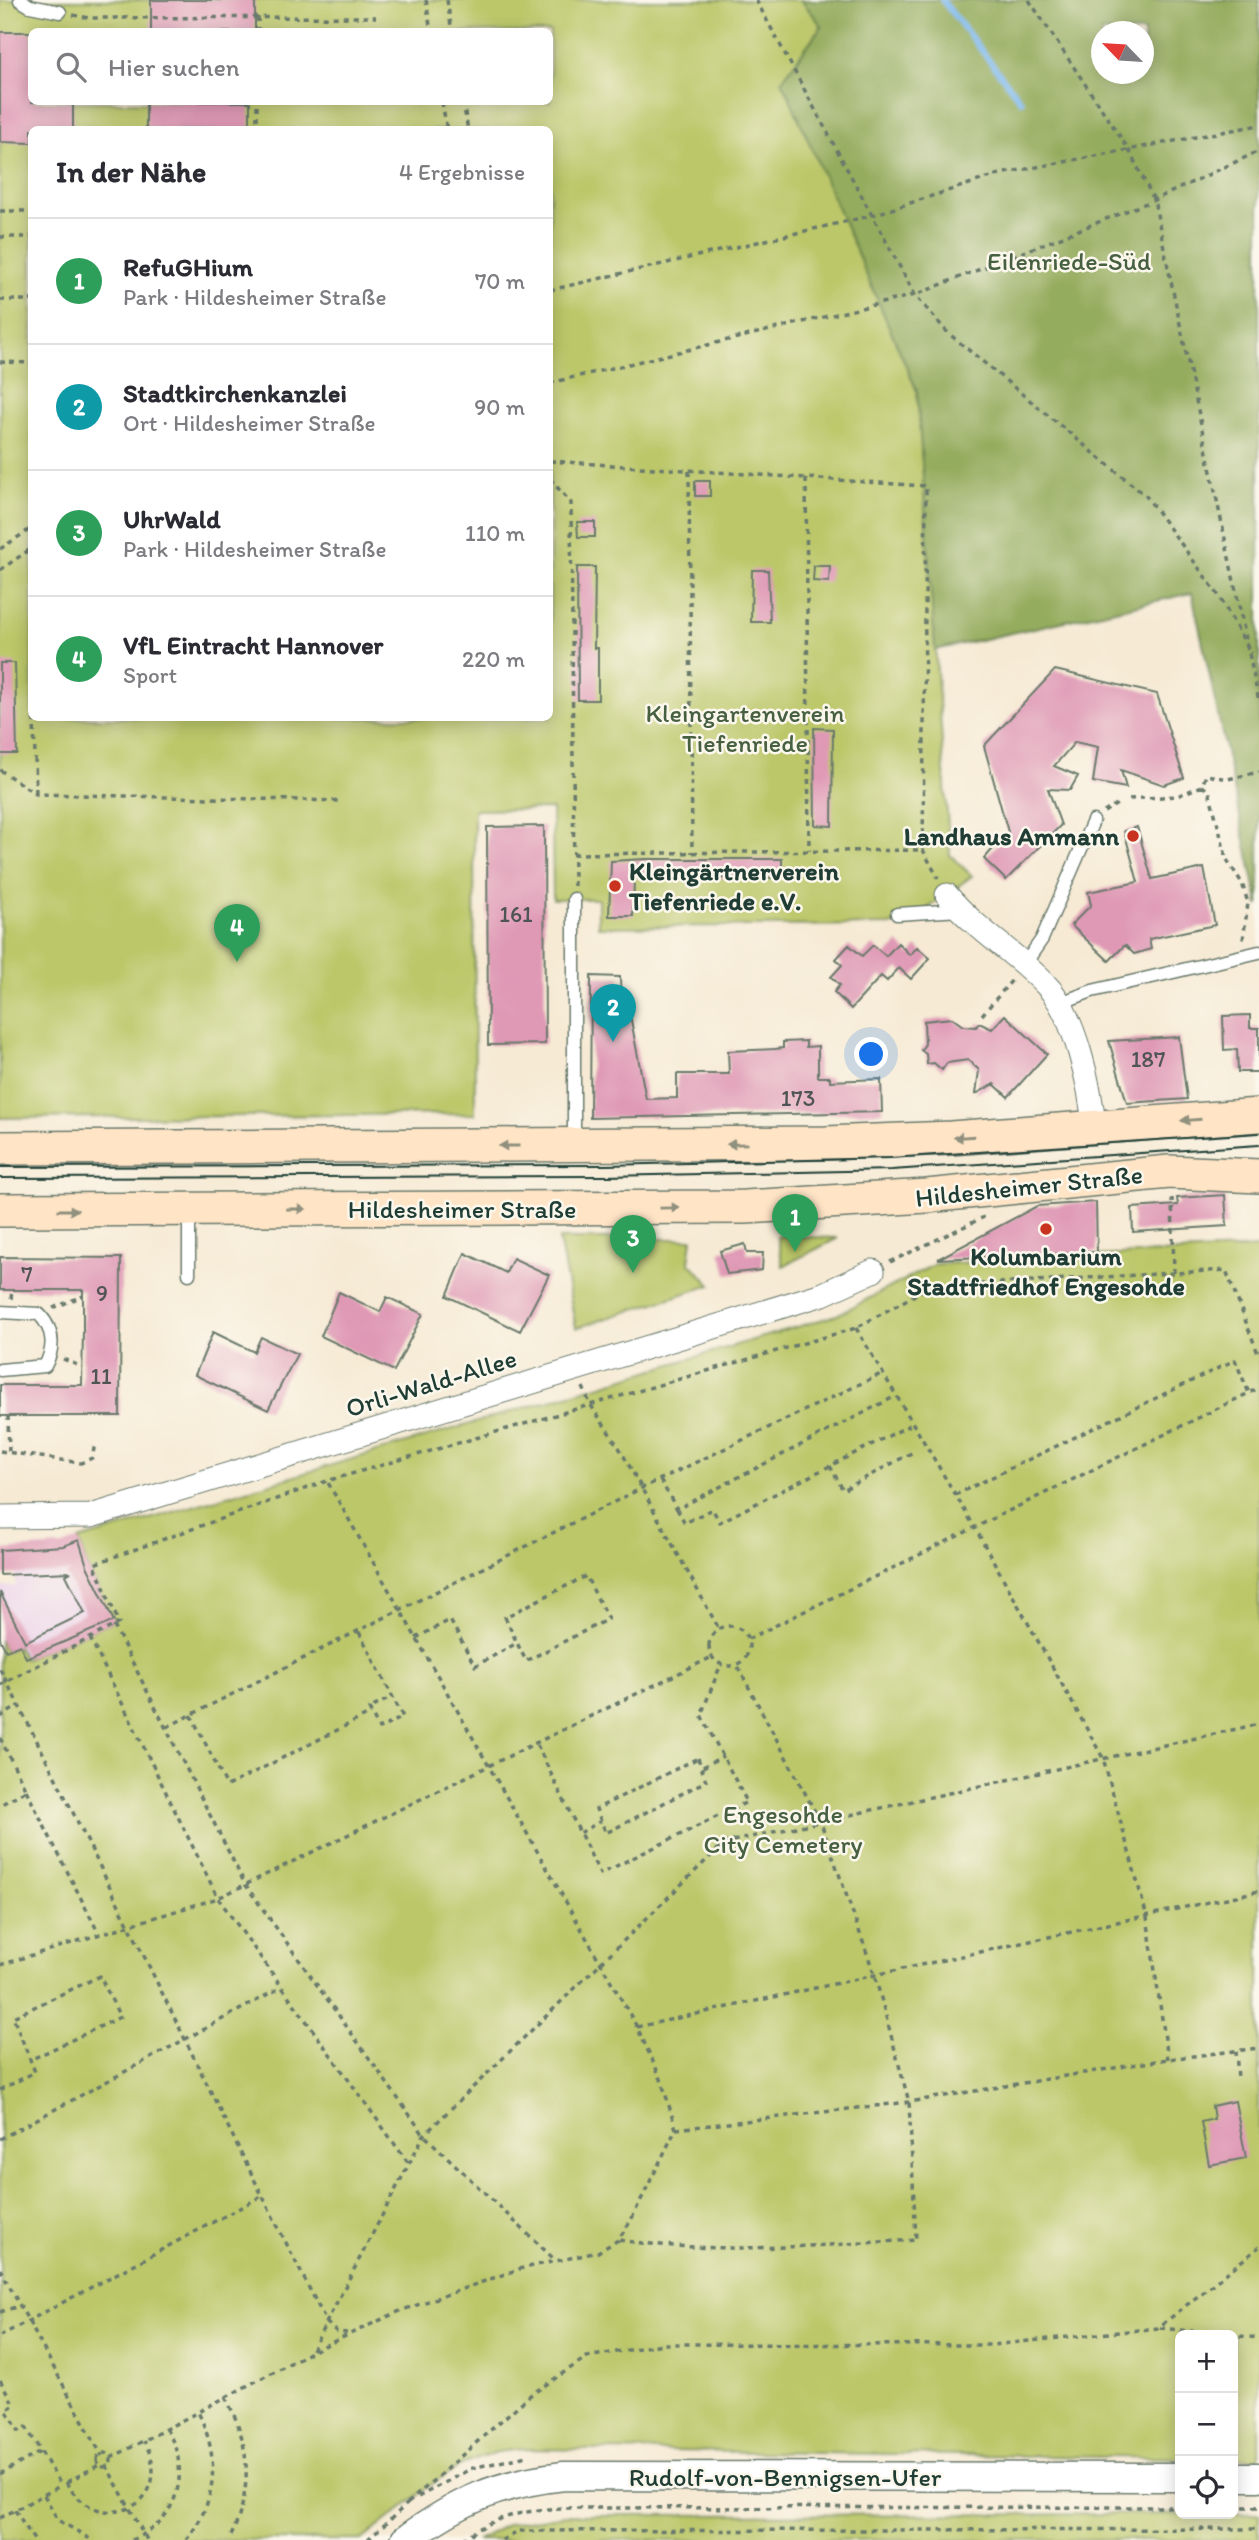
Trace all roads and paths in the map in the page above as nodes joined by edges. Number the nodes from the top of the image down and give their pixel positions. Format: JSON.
{"nodes":[{"id":1,"x":20,"y":0,"type":"edge"},
{"id":2,"x":426,"y":0,"type":"edge"},
{"id":3,"x":447,"y":0,"type":"edge"},
{"id":4,"x":756,"y":0,"type":"edge"},
{"id":5,"x":1029,"y":0,"type":"edge"},
{"id":6,"x":60,"y":12,"type":"joint"},
{"id":7,"x":258,"y":17,"type":"junction"},
{"id":8,"x":376,"y":17,"type":"dead end"},
{"id":9,"x":258,"y":28,"type":"edge"},
{"id":10,"x":430,"y":28,"type":"edge"},
{"id":11,"x":451,"y":28,"type":"edge"},
{"id":12,"x":257,"y":105,"type":"edge"},
{"id":13,"x":443,"y":105,"type":"edge"},
{"id":14,"x":464,"y":105,"type":"edge"},
{"id":15,"x":1259,"y":125,"type":"edge"},
{"id":16,"x":257,"y":126,"type":"edge"},
{"id":17,"x":446,"y":126,"type":"edge"},
{"id":18,"x":467,"y":126,"type":"edge"},
{"id":19,"x":1129,"y":149,"type":"junction"},
{"id":20,"x":1259,"y":151,"type":"edge"},
{"id":21,"x":1154,"y":200,"type":"junction"},
{"id":22,"x":0,"y":211,"type":"edge"},
{"id":23,"x":28,"y":211,"type":"edge"},
{"id":24,"x":870,"y":216,"type":"junction"},
{"id":25,"x":0,"y":237,"type":"edge"},
{"id":26,"x":28,"y":237,"type":"edge"},
{"id":27,"x":553,"y":289,"type":"edge"},
{"id":28,"x":915,"y":295,"type":"junction"},
{"id":29,"x":0,"y":300,"type":"edge"},
{"id":30,"x":28,"y":300,"type":"edge"},
{"id":31,"x":0,"y":362,"type":"edge"},
{"id":32,"x":28,"y":363,"type":"edge"},
{"id":33,"x":553,"y":382,"type":"edge"},
{"id":34,"x":553,"y":461,"type":"edge"},
{"id":35,"x":689,"y":471,"type":"junction"},
{"id":36,"x":806,"y":478,"type":"junction"},
{"id":37,"x":553,"y":482,"type":"edge"},
{"id":38,"x":28,"y":531,"type":"edge"},
{"id":39,"x":0,"y":549,"type":"edge"},
{"id":40,"x":28,"y":551,"type":"edge"},
{"id":41,"x":0,"y":569,"type":"edge"},
{"id":42,"x":1251,"y":653,"type":"junction"},
{"id":43,"x":1259,"y":701,"type":"edge"},
{"id":44,"x":34,"y":721,"type":"edge"},
{"id":45,"x":0,"y":771,"type":"edge"},
{"id":46,"x":1259,"y":772,"type":"edge"},
{"id":47,"x":1202,"y":786,"type":"junction"},
{"id":48,"x":36,"y":794,"type":"junction"},
{"id":49,"x":1129,"y":799,"type":"dead end"},
{"id":50,"x":342,"y":801,"type":"dead end"},
{"id":51,"x":1093,"y":821,"type":"dead end"},
{"id":52,"x":923,"y":850,"type":"junction"},
{"id":53,"x":809,"y":851,"type":"junction"},
{"id":54,"x":692,"y":853,"type":"junction"},
{"id":55,"x":573,"y":854,"type":"junction"},
{"id":56,"x":574,"y":899,"type":"joint"},
{"id":57,"x":953,"y":902,"type":"junction"},
{"id":58,"x":897,"y":914,"type":"dead end"},
{"id":59,"x":1259,"y":952,"type":"edge"},
{"id":60,"x":1240,"y":956,"type":"junction"},
{"id":61,"x":1024,"y":965,"type":"junction"},
{"id":62,"x":1060,"y":1003,"type":"junction"},
{"id":63,"x":982,"y":1015,"type":"dead end"},
{"id":64,"x":1259,"y":1115,"type":"edge"},
{"id":65,"x":1094,"y":1128,"type":"junction"},
{"id":66,"x":574,"y":1146,"type":"junction"},
{"id":67,"x":0,"y":1148,"type":"edge"},
{"id":68,"x":1259,"y":1176,"type":"edge"},
{"id":69,"x":1172,"y":1189,"type":"dead end"},
{"id":70,"x":0,"y":1210,"type":"edge"},
{"id":71,"x":189,"y":1210,"type":"junction"},
{"id":72,"x":985,"y":1217,"type":"dead end"},
{"id":73,"x":873,"y":1271,"type":"joint"},
{"id":74,"x":1174,"y":1273,"type":"junction"},
{"id":75,"x":190,"y":1274,"type":"dead end"},
{"id":76,"x":83,"y":1296,"type":"dead end"},
{"id":77,"x":0,"y":1312,"type":"edge"},
{"id":78,"x":39,"y":1314,"type":"junction"},
{"id":79,"x":856,"y":1328,"type":"junction"},
{"id":80,"x":51,"y":1353,"type":"junction"},
{"id":81,"x":1259,"y":1356,"type":"edge"},
{"id":82,"x":82,"y":1367,"type":"dead end"},
{"id":83,"x":576,"y":1368,"type":"junction"},
{"id":84,"x":0,"y":1370,"type":"edge"},
{"id":85,"x":883,"y":1373,"type":"junction"},
{"id":86,"x":1259,"y":1388,"type":"edge"},
{"id":87,"x":1249,"y":1394,"type":"junction"},
{"id":88,"x":896,"y":1396,"type":"junction"},
{"id":89,"x":590,"y":1404,"type":"junction"},
{"id":90,"x":9,"y":1416,"type":"dead end"},
{"id":91,"x":912,"y":1423,"type":"junction"},
{"id":92,"x":95,"y":1444,"type":"dead end"},
{"id":93,"x":0,"y":1451,"type":"edge"},
{"id":94,"x":915,"y":1451,"type":"dead end"},
{"id":95,"x":9,"y":1454,"type":"junction"},
{"id":96,"x":830,"y":1466,"type":"junction"},
{"id":97,"x":660,"y":1480,"type":"junction"},
{"id":98,"x":327,"y":1481,"type":"junction"},
{"id":99,"x":640,"y":1489,"type":"junction"},
{"id":100,"x":955,"y":1495,"type":"junction"},
{"id":101,"x":677,"y":1509,"type":"junction"},
{"id":102,"x":0,"y":1517,"type":"edge"},
{"id":103,"x":974,"y":1526,"type":"junction"},
{"id":104,"x":401,"y":1612,"type":"junction"},
{"id":105,"x":114,"y":1626,"type":"junction"},
{"id":106,"x":719,"y":1629,"type":"junction"},
{"id":107,"x":359,"y":1632,"type":"junction"},
{"id":108,"x":90,"y":1638,"type":"junction"},
{"id":109,"x":416,"y":1638,"type":"junction"},
{"id":110,"x":748,"y":1639,"type":"junction"},
{"id":111,"x":517,"y":1643,"type":"junction"},
{"id":112,"x":712,"y":1657,"type":"junction"},
{"id":113,"x":721,"y":1664,"type":"junction"},
{"id":114,"x":737,"y":1665,"type":"junction"},
{"id":115,"x":0,"y":1669,"type":"edge"},
{"id":116,"x":6,"y":1681,"type":"junction"},
{"id":117,"x":0,"y":1685,"type":"edge"},
{"id":118,"x":392,"y":1697,"type":"junction"},
{"id":119,"x":19,"y":1706,"type":"junction"},
{"id":120,"x":371,"y":1713,"type":"junction"},
{"id":121,"x":191,"y":1714,"type":"junction"},
{"id":122,"x":0,"y":1717,"type":"edge"},
{"id":123,"x":1259,"y":1724,"type":"edge"},
{"id":124,"x":167,"y":1727,"type":"junction"},
{"id":125,"x":0,"y":1738,"type":"edge"},
{"id":126,"x":537,"y":1745,"type":"junction"},
{"id":127,"x":723,"y":1756,"type":"junction"},
{"id":128,"x":1103,"y":1758,"type":"junction"},
{"id":129,"x":489,"y":1767,"type":"junction"},
{"id":130,"x":702,"y":1767,"type":"junction"},
{"id":131,"x":26,"y":1790,"type":"junction"},
{"id":132,"x":0,"y":1805,"type":"edge"},
{"id":133,"x":601,"y":1821,"type":"junction"},
{"id":134,"x":821,"y":1823,"type":"junction"},
{"id":135,"x":580,"y":1833,"type":"junction"},
{"id":136,"x":245,"y":1884,"type":"junction"},
{"id":137,"x":1259,"y":1891,"type":"edge"},
{"id":138,"x":218,"y":1898,"type":"junction"},
{"id":139,"x":1147,"y":1917,"type":"junction"},
{"id":140,"x":131,"y":1924,"type":"junction"},
{"id":141,"x":99,"y":1934,"type":"junction"},
{"id":142,"x":600,"y":1963,"type":"junction"},
{"id":143,"x":0,"y":1965,"type":"edge"},
{"id":144,"x":875,"y":1976,"type":"junction"},
{"id":145,"x":282,"y":1987,"type":"junction"},
{"id":146,"x":637,"y":2027,"type":"junction"},
{"id":147,"x":185,"y":2041,"type":"junction"},
{"id":148,"x":1259,"y":2049,"type":"edge"},
{"id":149,"x":1236,"y":2051,"type":"junction"},
{"id":150,"x":1168,"y":2059,"type":"junction"},
{"id":151,"x":30,"y":2060,"type":"junction"},
{"id":152,"x":1238,"y":2079,"type":"dead end"},
{"id":153,"x":0,"y":2090,"type":"edge"},
{"id":154,"x":909,"y":2102,"type":"junction"},
{"id":155,"x":676,"y":2129,"type":"junction"},
{"id":156,"x":424,"y":2135,"type":"junction"},
{"id":157,"x":0,"y":2138,"type":"edge"},
{"id":158,"x":409,"y":2164,"type":"junction"},
{"id":159,"x":262,"y":2196,"type":"junction"},
{"id":160,"x":618,"y":2240,"type":"junction"},
{"id":161,"x":1259,"y":2247,"type":"edge"},
{"id":162,"x":554,"y":2259,"type":"junction"},
{"id":163,"x":0,"y":2269,"type":"edge"},
{"id":164,"x":19,"y":2306,"type":"junction"},
{"id":165,"x":0,"y":2312,"type":"edge"},
{"id":166,"x":27,"y":2322,"type":"junction"},
{"id":167,"x":327,"y":2323,"type":"junction"},
{"id":168,"x":1158,"y":2328,"type":"junction"},
{"id":169,"x":349,"y":2333,"type":"junction"},
{"id":170,"x":0,"y":2336,"type":"edge"},
{"id":171,"x":1259,"y":2337,"type":"edge"},
{"id":172,"x":311,"y":2352,"type":"junction"},
{"id":173,"x":0,"y":2380,"type":"edge"},
{"id":174,"x":225,"y":2398,"type":"junction"},
{"id":175,"x":198,"y":2413,"type":"junction"},
{"id":176,"x":166,"y":2429,"type":"junction"},
{"id":177,"x":144,"y":2441,"type":"junction"},
{"id":178,"x":40,"y":2452,"type":"junction"},
{"id":179,"x":100,"y":2454,"type":"junction"},
{"id":180,"x":111,"y":2458,"type":"junction"},
{"id":181,"x":99,"y":2465,"type":"junction"},
{"id":182,"x":106,"y":2465,"type":"junction"},
{"id":183,"x":0,"y":2473,"type":"edge"},
{"id":184,"x":1175,"y":2477,"type":"edge"},
{"id":185,"x":1238,"y":2477,"type":"edge"},
{"id":186,"x":1259,"y":2477,"type":"edge"},
{"id":187,"x":66,"y":2482,"type":"junction"},
{"id":188,"x":61,"y":2485,"type":"junction"},
{"id":189,"x":43,"y":2495,"type":"junction"},
{"id":190,"x":408,"y":2503,"type":"dead end"},
{"id":191,"x":1175,"y":2507,"type":"edge"},
{"id":192,"x":1238,"y":2507,"type":"edge"},
{"id":193,"x":1259,"y":2507,"type":"edge"},
{"id":194,"x":15,"y":2510,"type":"junction"},
{"id":195,"x":131,"y":2510,"type":"junction"},
{"id":196,"x":0,"y":2518,"type":"edge"},
{"id":197,"x":1259,"y":2529,"type":"edge"},
{"id":198,"x":144,"y":2535,"type":"junction"},
{"id":199,"x":34,"y":2540,"type":"edge"},
{"id":200,"x":92,"y":2540,"type":"edge"},
{"id":201,"x":131,"y":2540,"type":"edge"},
{"id":202,"x":147,"y":2540,"type":"edge"},
{"id":203,"x":186,"y":2540,"type":"edge"},
{"id":204,"x":229,"y":2540,"type":"edge"},
{"id":205,"x":405,"y":2540,"type":"edge"},
{"id":206,"x":463,"y":2540,"type":"edge"},
{"id":207,"x":502,"y":2540,"type":"edge"}],
"edges":[{"from":1,"to":6,"type":"lane"},
{"from":2,"to":10,"type":"path"},
{"from":3,"to":11,"type":"path"},
{"from":4,"to":24,"type":"path"},
{"from":5,"to":19,"type":"path"},
{"from":6,"to":7,"type":"path"},
{"from":7,"to":8,"type":"path"},
{"from":7,"to":9,"type":"path"},
{"from":12,"to":16,"type":"path"},
{"from":13,"to":17,"type":"path"},
{"from":14,"to":18,"type":"path"},
{"from":15,"to":19,"type":"path"},
{"from":19,"to":21,"type":"path"},
{"from":19,"to":24,"type":"path"},
{"from":20,"to":21,"type":"path"},
{"from":21,"to":28,"type":"path"},
{"from":21,"to":42,"type":"path"},
{"from":22,"to":23,"type":"path"},
{"from":24,"to":27,"type":"path"},
{"from":24,"to":28,"type":"path"},
{"from":25,"to":26,"type":"path"},
{"from":28,"to":33,"type":"path"},
{"from":28,"to":42,"type":"path"},
{"from":29,"to":30,"type":"path"},
{"from":31,"to":32,"type":"path"},
{"from":34,"to":35,"type":"path"},
{"from":35,"to":36,"type":"path"},
{"from":35,"to":54,"type":"path"},
{"from":36,"to":52,"type":"path"},
{"from":36,"to":53,"type":"path"},
{"from":37,"to":55,"type":"path"},
{"from":38,"to":39,"type":"path"},
{"from":40,"to":41,"type":"path"},
{"from":42,"to":43,"type":"path"},
{"from":44,"to":48,"type":"path"},
{"from":45,"to":48,"type":"path"},
{"from":46,"to":47,"type":"path"},
{"from":47,"to":49,"type":"path"},
{"from":47,"to":60,"type":"path"},
{"from":48,"to":50,"type":"path"},
{"from":51,"to":61,"type":"lane"},
{"from":52,"to":53,"type":"path"},
{"from":52,"to":57,"type":"path"},
{"from":53,"to":54,"type":"path"},
{"from":54,"to":55,"type":"path"},
{"from":55,"to":56,"type":"path"},
{"from":56,"to":66,"type":"lane"},
{"from":57,"to":58,"type":"lane"},
{"from":57,"to":61,"type":"street","name":"Hildesheimer Straße"},
{"from":59,"to":60,"type":"lane"},
{"from":60,"to":62,"type":"lane"},
{"from":61,"to":62,"type":"street","name":"Hildesheimer Straße"},
{"from":61,"to":63,"type":"path"},
{"from":62,"to":65,"type":"street","name":"Hildesheimer Straße"},
{"from":64,"to":65,"type":"main road","name":"Hildesheimer Straße","one_way":true},
{"from":65,"to":66,"type":"main road","name":"Hildesheimer Straße","one_way":true},
{"from":66,"to":67,"type":"main road","name":"Hildesheimer Straße","one_way":true},
{"from":71,"to":68,"type":"main road","name":"Hildesheimer Straße","one_way":true},
{"from":69,"to":74,"type":"path"},
{"from":70,"to":71,"type":"main road","name":"Hildesheimer Straße","one_way":true},
{"from":71,"to":75,"type":"lane"},
{"from":72,"to":73,"type":"path"},
{"from":73,"to":83,"type":"street","name":"Orli-Wald-Allee"},
{"from":74,"to":79,"type":"path"},
{"from":74,"to":81,"type":"path"},
{"from":76,"to":78,"type":"path"},
{"from":77,"to":78,"type":"lane"},
{"from":78,"to":80,"type":"lane"},
{"from":79,"to":85,"type":"path"},
{"from":79,"to":89,"type":"path"},
{"from":80,"to":82,"type":"path"},
{"from":80,"to":84,"type":"lane"},
{"from":83,"to":89,"type":"path"},
{"from":83,"to":102,"type":"street","name":"Orli-Wald-Allee"},
{"from":85,"to":88,"type":"path"},
{"from":85,"to":97,"type":"path"},
{"from":86,"to":87,"type":"path"},
{"from":87,"to":100,"type":"path"},
{"from":87,"to":103,"type":"path"},
{"from":88,"to":91,"type":"path"},
{"from":88,"to":101,"type":"path"},
{"from":89,"to":98,"type":"path"},
{"from":89,"to":99,"type":"path"},
{"from":90,"to":95,"type":"path"},
{"from":91,"to":96,"type":"path"},
{"from":91,"to":100,"type":"path"},
{"from":92,"to":95,"type":"path"},
{"from":93,"to":95,"type":"path"},
{"from":94,"to":96,"type":"path"},
{"from":96,"to":101,"type":"path"},
{"from":97,"to":99,"type":"path"},
{"from":97,"to":101,"type":"path"},
{"from":98,"to":104,"type":"path"},
{"from":98,"to":105,"type":"path"},
{"from":99,"to":104,"type":"path"},
{"from":99,"to":106,"type":"path"},
{"from":100,"to":103,"type":"path"},
{"from":103,"to":110,"type":"path"},
{"from":103,"to":128,"type":"path"},
{"from":104,"to":107,"type":"path"},
{"from":104,"to":109,"type":"path"},
{"from":105,"to":108,"type":"path"},
{"from":105,"to":124,"type":"path"},
{"from":106,"to":110,"type":"path"},
{"from":106,"to":112,"type":"path"},
{"from":107,"to":118,"type":"path"},
{"from":107,"to":121,"type":"path"},
{"from":108,"to":116,"type":"path"},
{"from":108,"to":138,"type":"path"},
{"from":109,"to":111,"type":"path"},
{"from":109,"to":129,"type":"path"},
{"from":110,"to":114,"type":"path"},
{"from":111,"to":111,"type":"path"},
{"from":112,"to":113,"type":"path"},
{"from":112,"to":126,"type":"path"},
{"from":113,"to":114,"type":"path"},
{"from":113,"to":127,"type":"path"},
{"from":114,"to":134,"type":"path"},
{"from":115,"to":116,"type":"path"},
{"from":116,"to":117,"type":"path"},
{"from":116,"to":119,"type":"path"},
{"from":118,"to":120,"type":"path"},
{"from":118,"to":120,"type":"path"},
{"from":119,"to":122,"type":"path"},
{"from":119,"to":140,"type":"path"},
{"from":120,"to":121,"type":"path"},
{"from":121,"to":124,"type":"path"},
{"from":123,"to":128,"type":"path"},
{"from":124,"to":136,"type":"path"},
{"from":125,"to":131,"type":"path"},
{"from":126,"to":129,"type":"path"},
{"from":126,"to":135,"type":"path"},
{"from":127,"to":130,"type":"path"},
{"from":127,"to":135,"type":"path"},
{"from":128,"to":134,"type":"path"},
{"from":128,"to":139,"type":"path"},
{"from":129,"to":136,"type":"path"},
{"from":129,"to":142,"type":"path"},
{"from":130,"to":133,"type":"path"},
{"from":130,"to":133,"type":"path"},
{"from":131,"to":132,"type":"path"},
{"from":131,"to":141,"type":"path"},
{"from":133,"to":135,"type":"path"},
{"from":134,"to":142,"type":"path"},
{"from":134,"to":144,"type":"path"},
{"from":136,"to":138,"type":"path"},
{"from":136,"to":156,"type":"path"},
{"from":137,"to":139,"type":"path"},
{"from":138,"to":140,"type":"path"},
{"from":138,"to":145,"type":"path"},
{"from":139,"to":144,"type":"path"},
{"from":139,"to":150,"type":"path"},
{"from":140,"to":141,"type":"path"},
{"from":140,"to":147,"type":"path"},
{"from":141,"to":143,"type":"path"},
{"from":142,"to":146,"type":"path"},
{"from":142,"to":156,"type":"path"},
{"from":144,"to":146,"type":"path"},
{"from":144,"to":154,"type":"path"},
{"from":145,"to":147,"type":"path"},
{"from":145,"to":158,"type":"path"},
{"from":146,"to":155,"type":"path"},
{"from":147,"to":157,"type":"path"},
{"from":147,"to":159,"type":"path"},
{"from":148,"to":149,"type":"path"},
{"from":149,"to":150,"type":"path"},
{"from":149,"to":152,"type":"path"},
{"from":150,"to":154,"type":"path"},
{"from":151,"to":151,"type":"path"},
{"from":151,"to":153,"type":"path"},
{"from":154,"to":155,"type":"path"},
{"from":154,"to":160,"type":"path"},
{"from":155,"to":160,"type":"path"},
{"from":156,"to":158,"type":"path"},
{"from":156,"to":162,"type":"path"},
{"from":158,"to":167,"type":"path"},
{"from":159,"to":166,"type":"path"},
{"from":159,"to":167,"type":"path"},
{"from":160,"to":162,"type":"path"},
{"from":161,"to":168,"type":"path"},
{"from":162,"to":169,"type":"path"},
{"from":163,"to":164,"type":"path"},
{"from":164,"to":165,"type":"path"},
{"from":164,"to":166,"type":"path"},
{"from":166,"to":170,"type":"path"},
{"from":166,"to":179,"type":"path"},
{"from":167,"to":169,"type":"path"},
{"from":167,"to":172,"type":"path"},
{"from":168,"to":171,"type":"path"},
{"from":168,"to":190,"type":"path"},
{"from":169,"to":172,"type":"path"},
{"from":172,"to":174,"type":"path"},
{"from":173,"to":178,"type":"path"},
{"from":174,"to":175,"type":"path"},
{"from":174,"to":204,"type":"path"},
{"from":175,"to":176,"type":"path"},
{"from":175,"to":203,"type":"path"},
{"from":176,"to":177,"type":"path"},
{"from":176,"to":198,"type":"path"},
{"from":177,"to":180,"type":"path"},
{"from":177,"to":195,"type":"path"},
{"from":178,"to":183,"type":"path"},
{"from":178,"to":188,"type":"path"},
{"from":179,"to":180,"type":"path"},
{"from":179,"to":181,"type":"path"},
{"from":180,"to":182,"type":"path"},
{"from":181,"to":182,"type":"path"},
{"from":181,"to":187,"type":"path"},
{"from":182,"to":195,"type":"path"},
{"from":184,"to":205,"type":"street","name":"Rudolf-von-Bennigsen-Ufer"},
{"from":185,"to":186,"type":"street"},
{"from":187,"to":188,"type":"path"},
{"from":187,"to":195,"type":"path"},
{"from":188,"to":189,"type":"path"},
{"from":189,"to":194,"type":"path"},
{"from":189,"to":200,"type":"path"},
{"from":191,"to":206,"type":"path"},
{"from":192,"to":193,"type":"path"},
{"from":194,"to":196,"type":"path"},
{"from":194,"to":199,"type":"path"},
{"from":195,"to":198,"type":"path"},
{"from":197,"to":207,"type":"path"},
{"from":198,"to":201,"type":"path"},
{"from":198,"to":202,"type":"path"}]}
